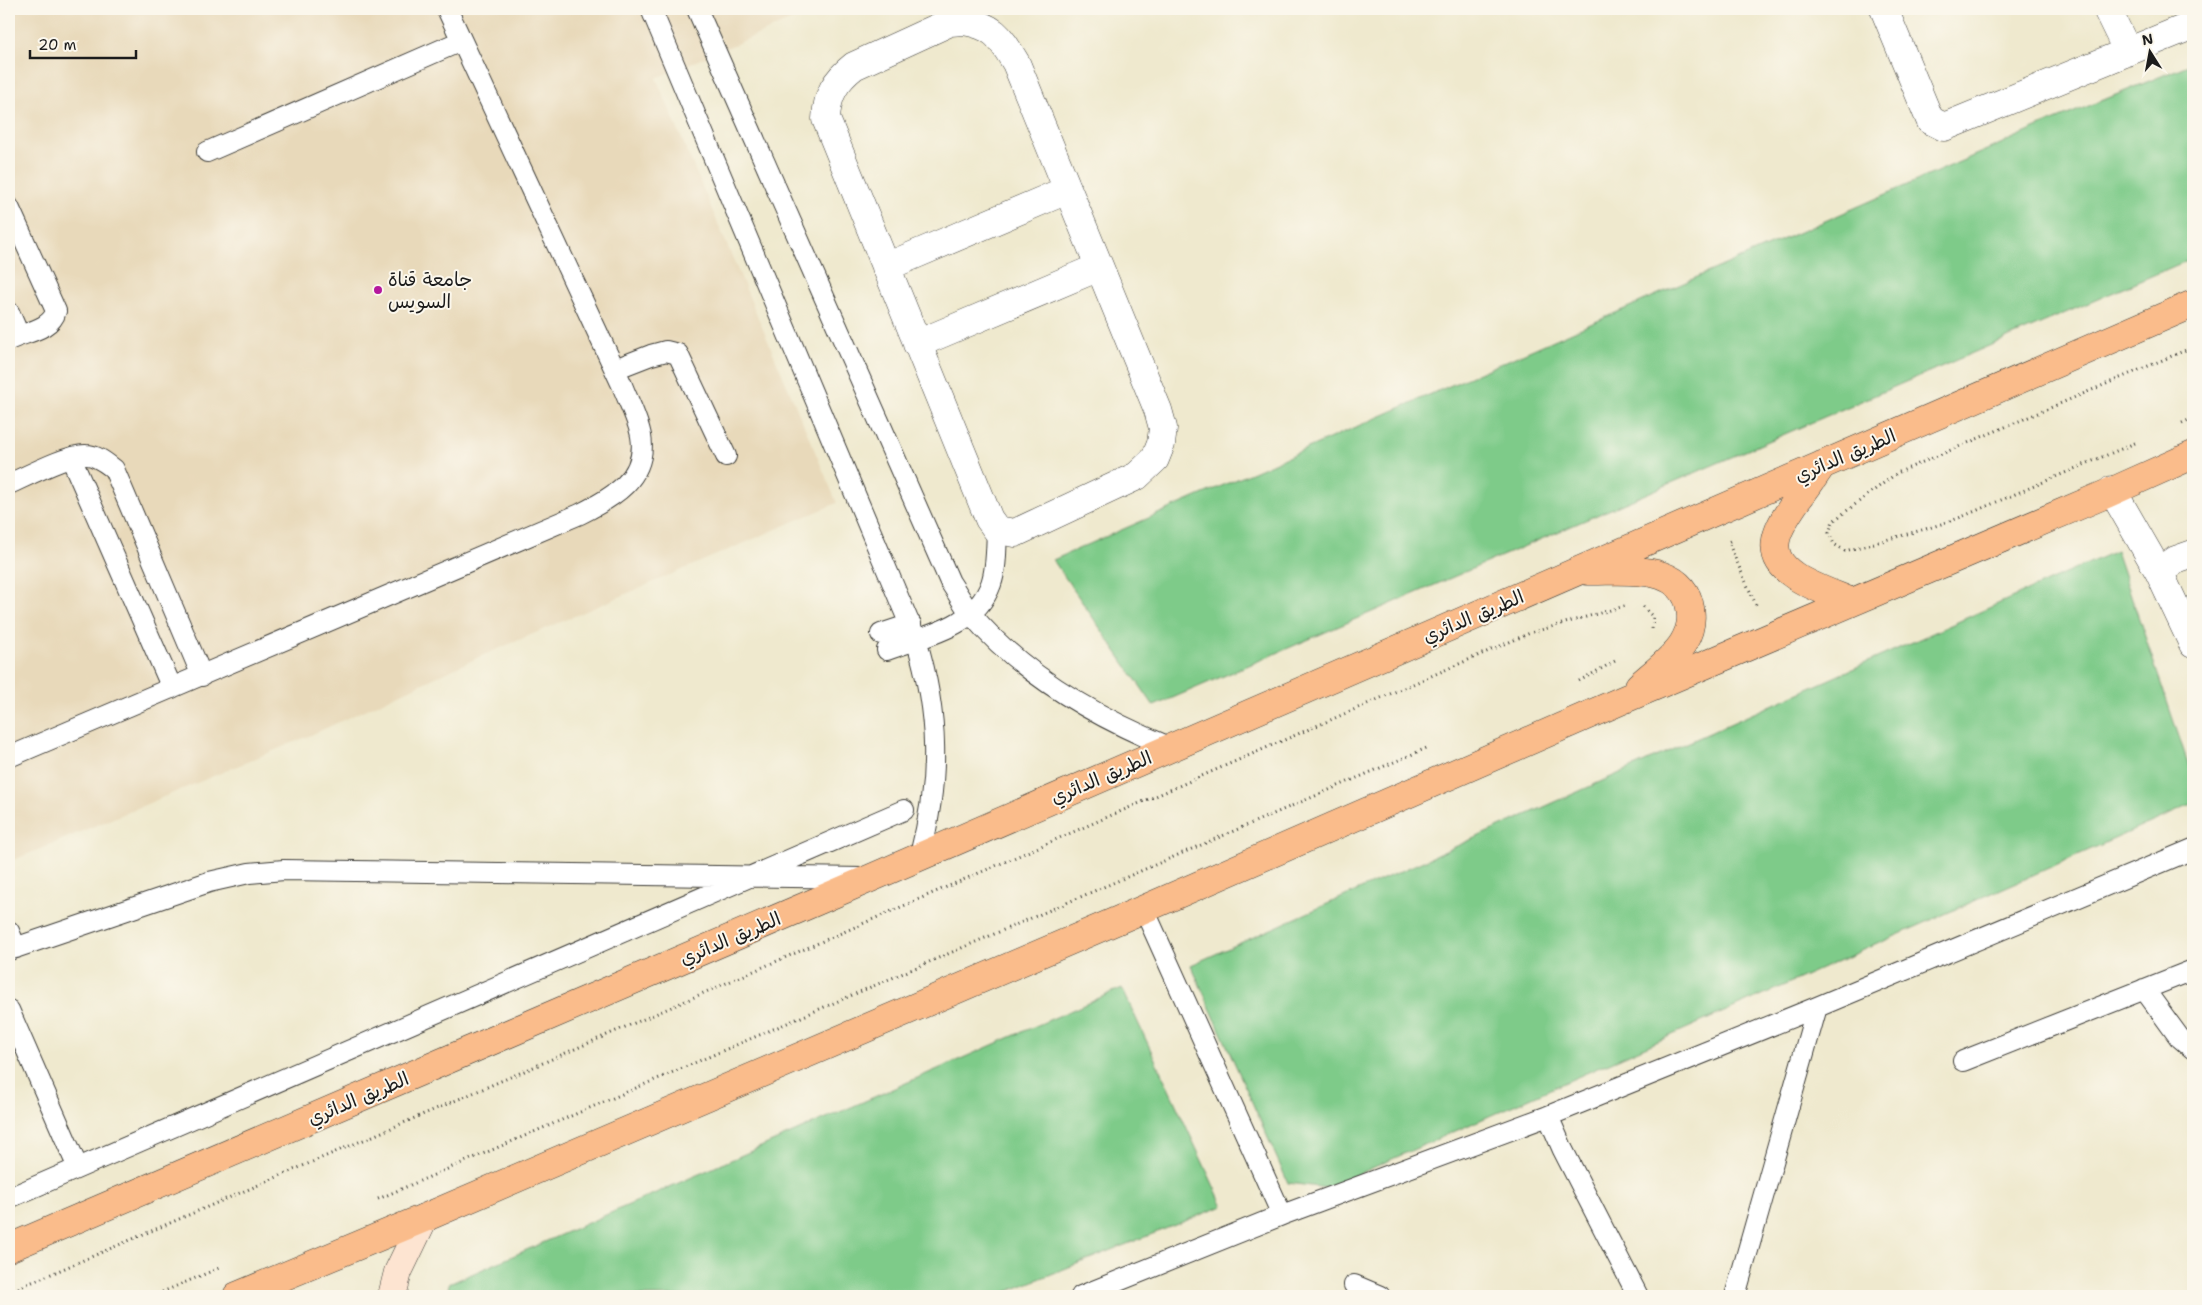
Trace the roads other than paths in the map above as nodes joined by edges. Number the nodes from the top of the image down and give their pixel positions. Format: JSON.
{"nodes":[{"id":1,"x":447,"y":9,"type":"edge"},
{"id":2,"x":651,"y":9,"type":"edge"},
{"id":3,"x":1884,"y":9,"type":"edge"},
{"id":4,"x":2107,"y":9,"type":"edge"},
{"id":5,"x":2187,"y":9,"type":"edge"},
{"id":6,"x":704,"y":11,"type":"edge"},
{"id":7,"x":2193,"y":20,"type":"edge"},
{"id":8,"x":2193,"y":25,"type":"edge"},
{"id":9,"x":461,"y":41,"type":"junction"},
{"id":10,"x":2128,"y":52,"type":"junction"},
{"id":11,"x":207,"y":152,"type":"dead end"},
{"id":12,"x":1067,"y":190,"type":"junction"},
{"id":13,"x":9,"y":207,"type":"edge"},
{"id":14,"x":886,"y":267,"type":"junction"},
{"id":15,"x":1099,"y":267,"type":"junction"},
{"id":16,"x":2193,"y":304,"type":"edge"},
{"id":17,"x":9,"y":312,"type":"edge"},
{"id":18,"x":14,"y":337,"type":"edge"},
{"id":19,"x":917,"y":344,"type":"junction"},
{"id":20,"x":615,"y":370,"type":"junction"},
{"id":21,"x":2193,"y":455,"type":"edge"},
{"id":22,"x":726,"y":456,"type":"dead end"},
{"id":23,"x":71,"y":458,"type":"junction"},
{"id":24,"x":1822,"y":465,"type":"junction"},
{"id":25,"x":9,"y":484,"type":"edge"},
{"id":26,"x":2112,"y":490,"type":"junction"},
{"id":27,"x":997,"y":530,"type":"junction"},
{"id":28,"x":2193,"y":554,"type":"edge"},
{"id":29,"x":1579,"y":571,"type":"junction"},
{"id":30,"x":2159,"y":572,"type":"junction"},
{"id":31,"x":1852,"y":602,"type":"junction"},
{"id":32,"x":971,"y":613,"type":"junction"},
{"id":33,"x":914,"y":632,"type":"junction"},
{"id":34,"x":884,"y":642,"type":"dead end"},
{"id":35,"x":2193,"y":644,"type":"edge"},
{"id":36,"x":202,"y":676,"type":"junction"},
{"id":37,"x":172,"y":688,"type":"junction"},
{"id":38,"x":1625,"y":699,"type":"junction"},
{"id":39,"x":1169,"y":747,"type":"junction"},
{"id":40,"x":9,"y":756,"type":"edge"},
{"id":41,"x":904,"y":810,"type":"dead end"},
{"id":42,"x":2193,"y":849,"type":"edge"},
{"id":43,"x":920,"y":855,"type":"junction"},
{"id":44,"x":751,"y":877,"type":"junction"},
{"id":45,"x":871,"y":878,"type":"junction"},
{"id":46,"x":1144,"y":909,"type":"junction"},
{"id":47,"x":11,"y":943,"type":"edge"},
{"id":48,"x":2193,"y":970,"type":"edge"},
{"id":49,"x":2144,"y":989,"type":"junction"},
{"id":50,"x":1817,"y":1007,"type":"junction"},
{"id":51,"x":9,"y":1010,"type":"edge"},
{"id":52,"x":2193,"y":1048,"type":"edge"},
{"id":53,"x":1963,"y":1061,"type":"dead end"},
{"id":54,"x":1548,"y":1116,"type":"junction"},
{"id":55,"x":78,"y":1168,"type":"junction"},
{"id":56,"x":9,"y":1198,"type":"edge"},
{"id":57,"x":1282,"y":1215,"type":"junction"},
{"id":58,"x":424,"y":1218,"type":"junction"},
{"id":59,"x":9,"y":1248,"type":"edge"},
{"id":60,"x":1354,"y":1285,"type":"dead end"},
{"id":61,"x":237,"y":1296,"type":"edge"},
{"id":62,"x":392,"y":1296,"type":"edge"},
{"id":63,"x":1081,"y":1296,"type":"edge"},
{"id":64,"x":1380,"y":1296,"type":"edge"},
{"id":65,"x":1638,"y":1296,"type":"edge"},
{"id":66,"x":1735,"y":1296,"type":"edge"}],
"edges":[{"from":1,"to":9,"type":"lane"},
{"from":2,"to":33,"type":"lane"},
{"from":3,"to":10,"type":"street"},
{"from":4,"to":10,"type":"street"},
{"from":5,"to":7,"type":"street"},
{"from":6,"to":32,"type":"lane"},
{"from":8,"to":10,"type":"street"},
{"from":9,"to":11,"type":"lane"},
{"from":9,"to":20,"type":"lane"},
{"from":12,"to":14,"type":"street"},
{"from":12,"to":14,"type":"street"},
{"from":12,"to":15,"type":"street"},
{"from":13,"to":18,"type":"lane"},
{"from":14,"to":19,"type":"street"},
{"from":15,"to":19,"type":"street"},
{"from":15,"to":27,"type":"street"},
{"from":16,"to":24,"type":"main road","name":"الطريق الدائري"},
{"from":17,"to":18,"type":"lane"},
{"from":19,"to":27,"type":"street"},
{"from":20,"to":22,"type":"lane"},
{"from":20,"to":36,"type":"lane"},
{"from":21,"to":26,"type":"main road"},
{"from":23,"to":25,"type":"lane"},
{"from":23,"to":36,"type":"lane"},
{"from":23,"to":37,"type":"lane"},
{"from":24,"to":29,"type":"main road","name":"الطريق الدائري"},
{"from":24,"to":31,"type":"main road"},
{"from":26,"to":30,"type":"street"},
{"from":26,"to":31,"type":"main road"},
{"from":27,"to":32,"type":"lane"},
{"from":28,"to":30,"type":"street"},
{"from":29,"to":38,"type":"main road"},
{"from":29,"to":39,"type":"main road","name":"الطريق الدائري"},
{"from":30,"to":35,"type":"street"},
{"from":31,"to":38,"type":"main road"},
{"from":32,"to":33,"type":"lane"},
{"from":32,"to":39,"type":"lane"},
{"from":33,"to":34,"type":"lane"},
{"from":33,"to":43,"type":"lane"},
{"from":36,"to":37,"type":"lane"},
{"from":37,"to":40,"type":"lane"},
{"from":38,"to":46,"type":"main road"},
{"from":39,"to":43,"type":"main road","name":"الطريق الدائري"},
{"from":41,"to":44,"type":"lane"},
{"from":42,"to":50,"type":"lane"},
{"from":43,"to":45,"type":"main road","name":"الطريق الدائري"},
{"from":44,"to":45,"type":"lane"},
{"from":44,"to":47,"type":"lane"},
{"from":44,"to":55,"type":"lane"},
{"from":45,"to":59,"type":"main road","name":"الطريق الدائري"},
{"from":46,"to":57,"type":"lane"},
{"from":46,"to":58,"type":"main road"},
{"from":48,"to":49,"type":"lane"},
{"from":49,"to":52,"type":"lane"},
{"from":49,"to":53,"type":"lane"},
{"from":50,"to":54,"type":"lane"},
{"from":50,"to":66,"type":"lane"},
{"from":51,"to":55,"type":"lane"},
{"from":54,"to":57,"type":"lane"},
{"from":54,"to":65,"type":"lane"},
{"from":55,"to":56,"type":"lane"},
{"from":57,"to":63,"type":"lane"},
{"from":58,"to":61,"type":"main road"},
{"from":58,"to":62,"type":"street"},
{"from":60,"to":64,"type":"lane"}]}
